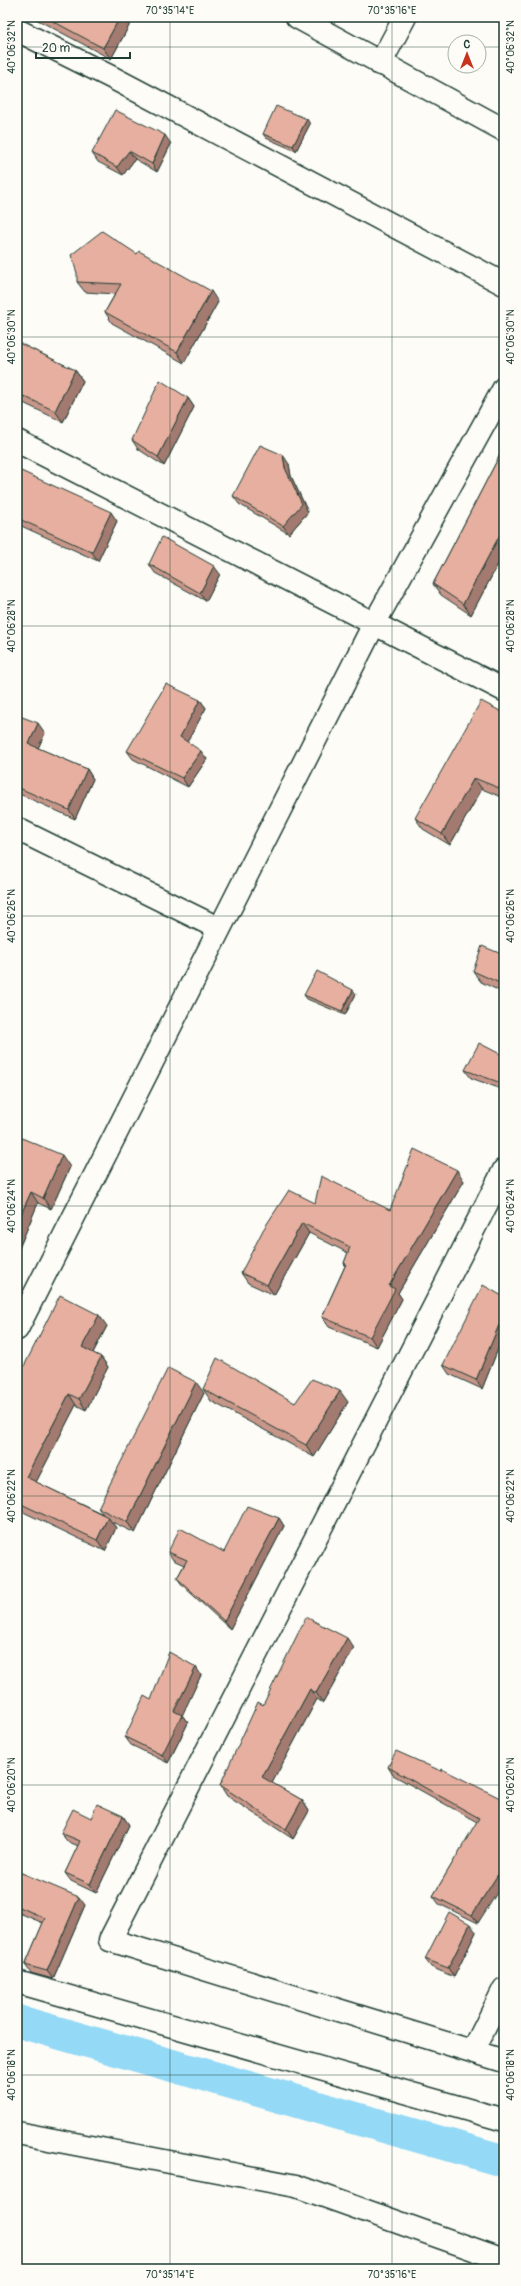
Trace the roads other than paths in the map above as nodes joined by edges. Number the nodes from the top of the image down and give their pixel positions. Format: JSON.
{"nodes":[{"id":1,"x":297,"y":17,"type":"edge"},
{"id":2,"x":405,"y":17,"type":"edge"},
{"id":3,"x":17,"y":30,"type":"edge"},
{"id":4,"x":380,"y":64,"type":"junction"},
{"id":5,"x":504,"y":130,"type":"edge"},
{"id":6,"x":504,"y":284,"type":"edge"},
{"id":7,"x":504,"y":388,"type":"edge"},
{"id":8,"x":17,"y":441,"type":"edge"},
{"id":9,"x":374,"y":624,"type":"junction"},
{"id":10,"x":504,"y":690,"type":"edge"},
{"id":11,"x":17,"y":829,"type":"edge"},
{"id":12,"x":218,"y":928,"type":"junction"},
{"id":13,"x":504,"y":1170,"type":"edge"},
{"id":14,"x":17,"y":1329,"type":"edge"},
{"id":15,"x":17,"y":1982,"type":"edge"},
{"id":16,"x":504,"y":1989,"type":"edge"},
{"id":17,"x":473,"y":2051,"type":"junction"},
{"id":18,"x":504,"y":2061,"type":"edge"},
{"id":19,"x":504,"y":2120,"type":"edge"},
{"id":20,"x":17,"y":2133,"type":"edge"},
{"id":21,"x":504,"y":2260,"type":"edge"}],
"edges":[{"from":1,"to":4,"type":"street"},
{"from":2,"to":4,"type":"street"},
{"from":3,"to":6,"type":"street"},
{"from":4,"to":5,"type":"street"},
{"from":7,"to":9,"type":"street"},
{"from":8,"to":9,"type":"street"},
{"from":9,"to":10,"type":"street"},
{"from":9,"to":12,"type":"street"},
{"from":11,"to":12,"type":"street"},
{"from":12,"to":14,"type":"street"},
{"from":13,"to":17,"type":"street"},
{"from":15,"to":19,"type":"street"},
{"from":16,"to":17,"type":"street"},
{"from":17,"to":18,"type":"street"},
{"from":20,"to":21,"type":"street"}]}
